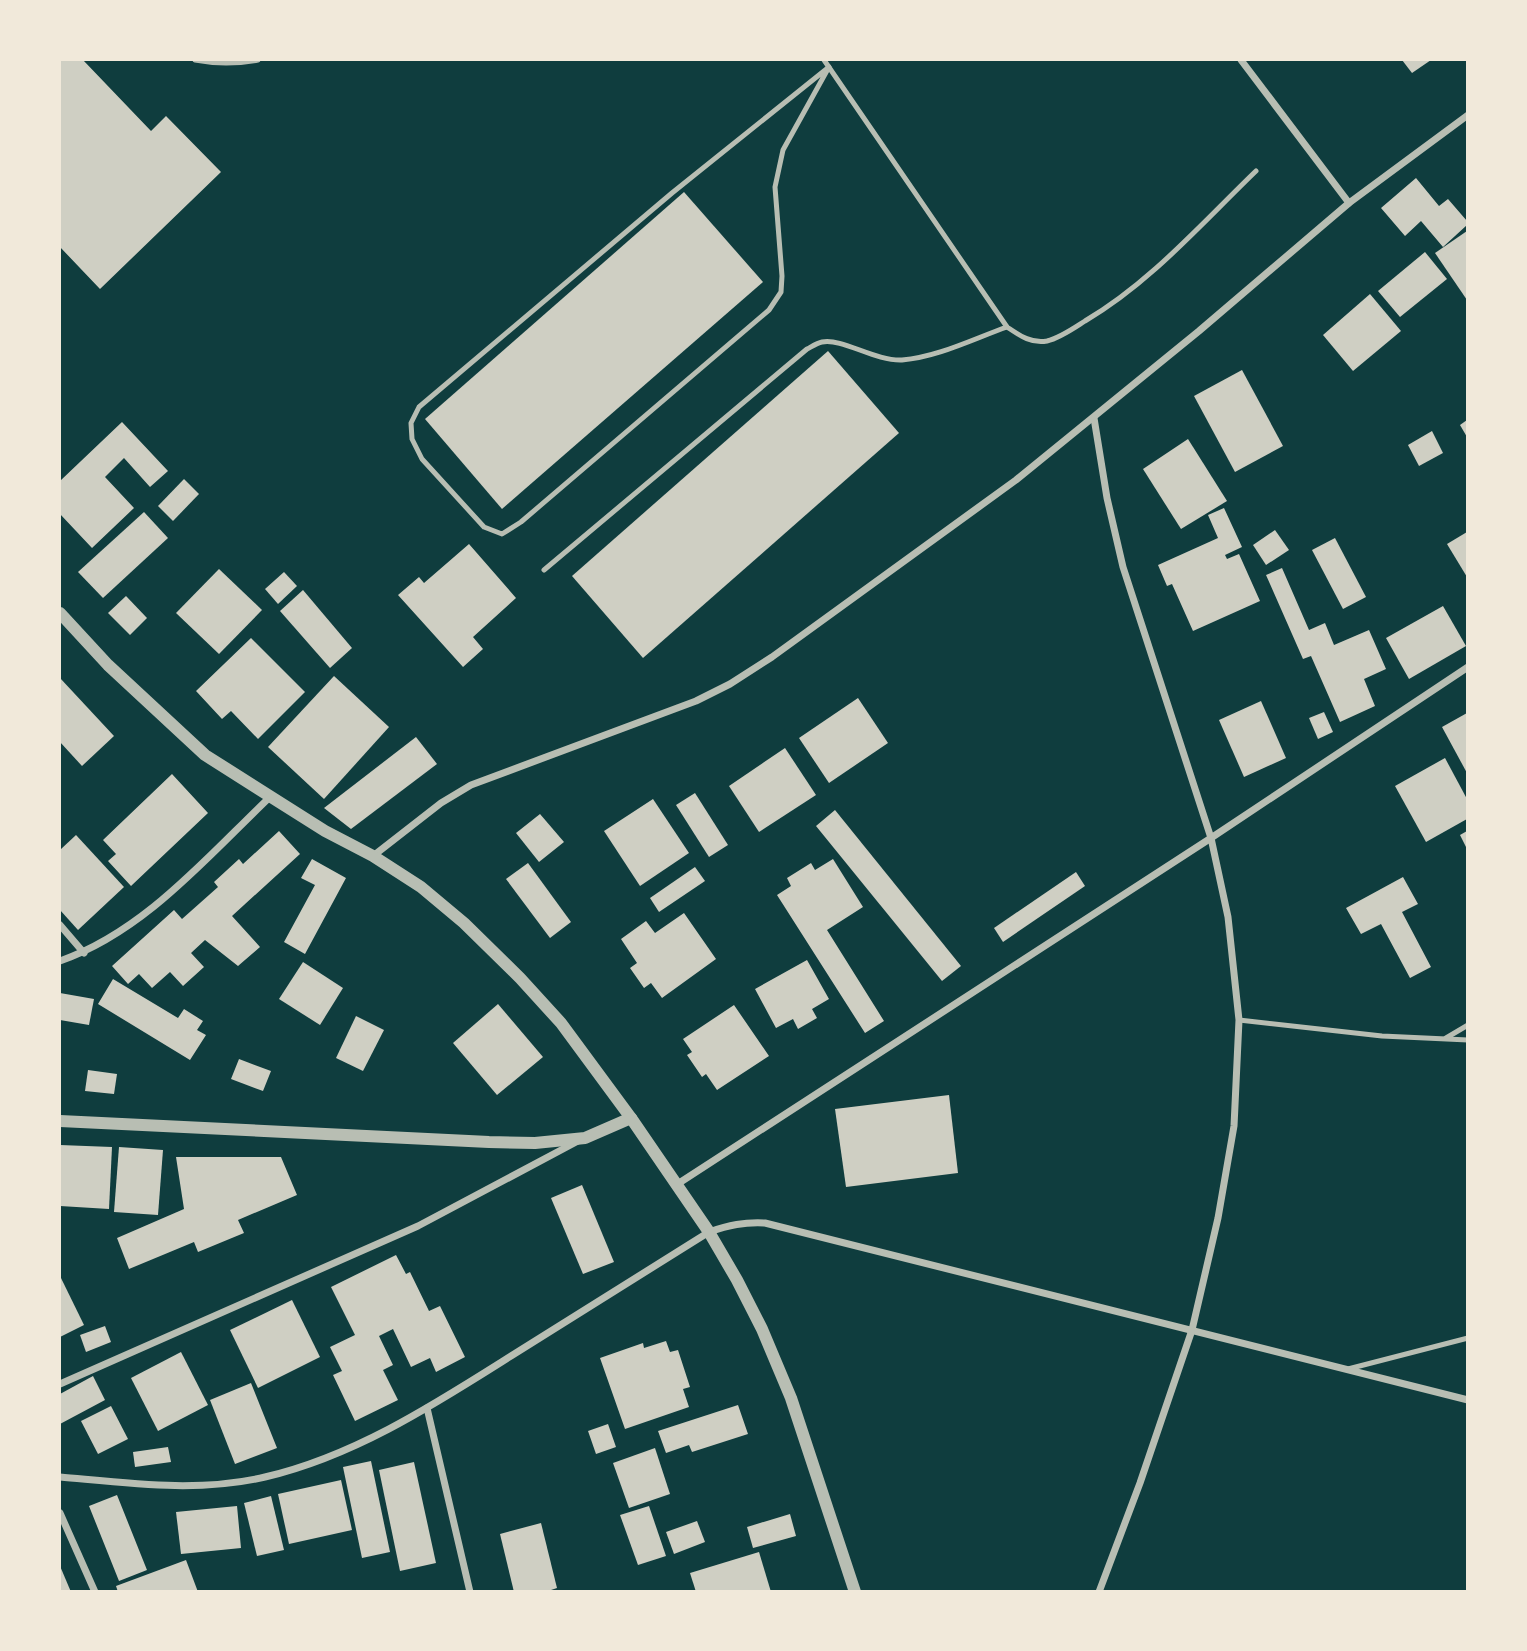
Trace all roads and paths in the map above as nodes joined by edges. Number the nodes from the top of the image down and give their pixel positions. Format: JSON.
{"nodes":[{"id":1,"x":195,"y":60,"type":"edge"},
{"id":2,"x":258,"y":60,"type":"edge"},
{"id":3,"x":824,"y":60,"type":"edge"},
{"id":4,"x":1241,"y":60,"type":"edge"},
{"id":5,"x":829,"y":66,"type":"junction"},
{"id":6,"x":1468,"y":115,"type":"edge"},
{"id":7,"x":1256,"y":171,"type":"dead end"},
{"id":8,"x":1349,"y":202,"type":"junction"},
{"id":9,"x":1007,"y":327,"type":"junction"},
{"id":10,"x":1094,"y":418,"type":"junction"},
{"id":11,"x":544,"y":569,"type":"dead end"},
{"id":12,"x":60,"y":613,"type":"edge"},
{"id":13,"x":1468,"y":667,"type":"edge"},
{"id":14,"x":270,"y":797,"type":"junction"},
{"id":15,"x":1211,"y":838,"type":"junction"},
{"id":16,"x":373,"y":856,"type":"junction"},
{"id":17,"x":60,"y":925,"type":"edge"},
{"id":18,"x":84,"y":953,"type":"junction"},
{"id":19,"x":60,"y":961,"type":"edge"},
{"id":20,"x":1239,"y":1020,"type":"junction"},
{"id":21,"x":1468,"y":1025,"type":"edge"},
{"id":22,"x":1445,"y":1039,"type":"junction"},
{"id":23,"x":1468,"y":1040,"type":"edge"},
{"id":24,"x":631,"y":1118,"type":"junction"},
{"id":25,"x":60,"y":1121,"type":"edge"},
{"id":26,"x":585,"y":1138,"type":"junction"},
{"id":27,"x":675,"y":1186,"type":"junction"},
{"id":28,"x":709,"y":1232,"type":"junction"},
{"id":29,"x":1192,"y":1330,"type":"junction"},
{"id":30,"x":1468,"y":1338,"type":"edge"},
{"id":31,"x":1348,"y":1369,"type":"junction"},
{"id":32,"x":60,"y":1384,"type":"edge"},
{"id":33,"x":1468,"y":1400,"type":"edge"},
{"id":34,"x":427,"y":1408,"type":"junction"},
{"id":35,"x":60,"y":1478,"type":"edge"},
{"id":36,"x":60,"y":1513,"type":"edge"},
{"id":37,"x":95,"y":1591,"type":"edge"},
{"id":38,"x":470,"y":1591,"type":"edge"},
{"id":39,"x":856,"y":1591,"type":"edge"},
{"id":40,"x":1099,"y":1591,"type":"edge"}],
"edges":[{"from":1,"to":2,"type":"lane"},
{"from":3,"to":5,"type":"lane"},
{"from":4,"to":8,"type":"street"},
{"from":5,"to":5,"type":"lane"},
{"from":5,"to":9,"type":"lane"},
{"from":6,"to":8,"type":"street"},
{"from":7,"to":9,"type":"lane"},
{"from":8,"to":10,"type":"street"},
{"from":9,"to":11,"type":"lane"},
{"from":10,"to":15,"type":"street"},
{"from":10,"to":16,"type":"street"},
{"from":12,"to":14,"type":"street"},
{"from":13,"to":15,"type":"street"},
{"from":14,"to":16,"type":"street"},
{"from":14,"to":18,"type":"street"},
{"from":15,"to":20,"type":"street"},
{"from":15,"to":27,"type":"street"},
{"from":16,"to":24,"type":"street"},
{"from":17,"to":18,"type":"street"},
{"from":18,"to":19,"type":"street"},
{"from":20,"to":22,"type":"lane"},
{"from":20,"to":29,"type":"street"},
{"from":21,"to":22,"type":"lane"},
{"from":22,"to":23,"type":"lane"},
{"from":24,"to":26,"type":"street"},
{"from":24,"to":27,"type":"street"},
{"from":25,"to":26,"type":"street"},
{"from":26,"to":32,"type":"street"},
{"from":27,"to":28,"type":"street"},
{"from":28,"to":29,"type":"street"},
{"from":28,"to":34,"type":"street"},
{"from":28,"to":39,"type":"street"},
{"from":29,"to":31,"type":"street"},
{"from":29,"to":40,"type":"street"},
{"from":30,"to":31,"type":"lane"},
{"from":31,"to":33,"type":"street"},
{"from":34,"to":35,"type":"street"},
{"from":34,"to":38,"type":"street"},
{"from":36,"to":37,"type":"street"}]}
